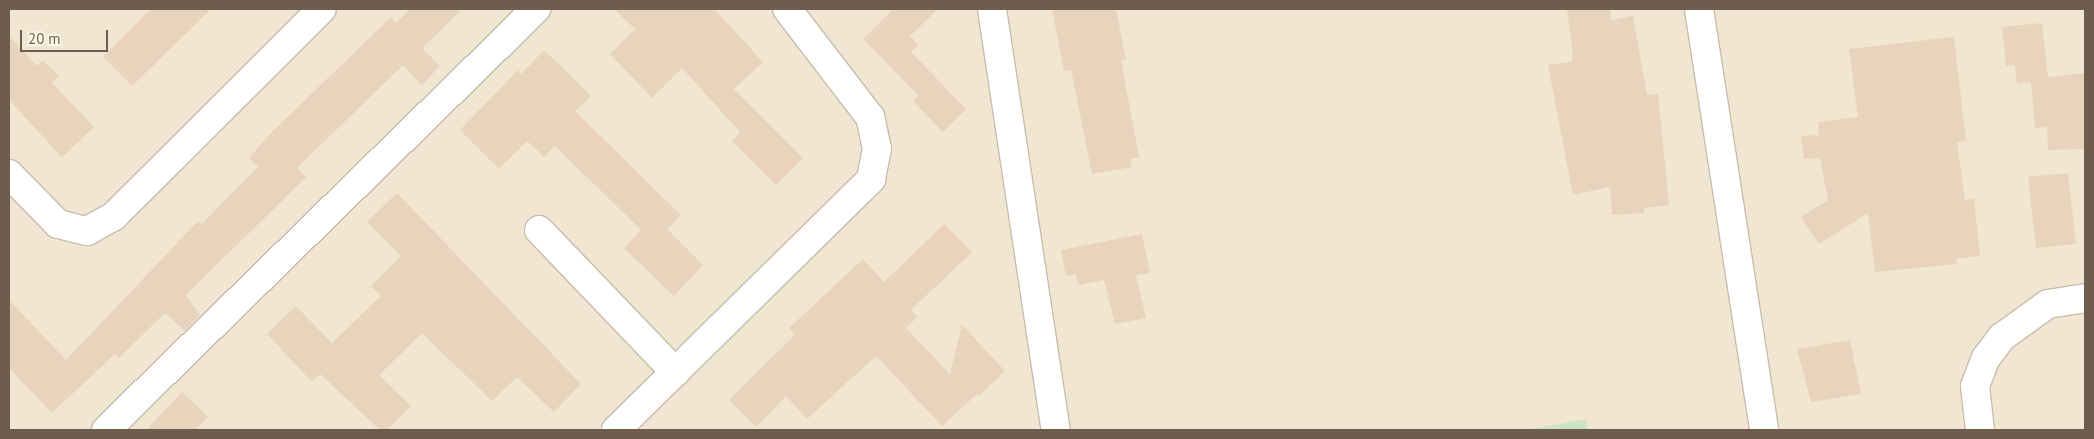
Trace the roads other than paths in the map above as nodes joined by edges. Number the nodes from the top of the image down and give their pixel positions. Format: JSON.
{"nodes":[{"id":1,"x":536,"y":9,"type":"edge"},
{"id":2,"x":787,"y":9,"type":"edge"},
{"id":3,"x":992,"y":9,"type":"edge"},
{"id":4,"x":1699,"y":9,"type":"edge"},
{"id":5,"x":314,"y":11,"type":"edge"},
{"id":6,"x":9,"y":174,"type":"edge"},
{"id":7,"x":539,"y":230,"type":"dead end"},
{"id":8,"x":2085,"y":298,"type":"edge"},
{"id":9,"x":675,"y":372,"type":"junction"},
{"id":10,"x":106,"y":430,"type":"edge"},
{"id":11,"x":616,"y":430,"type":"edge"},
{"id":12,"x":1056,"y":430,"type":"edge"},
{"id":13,"x":1764,"y":430,"type":"edge"},
{"id":14,"x":1980,"y":430,"type":"edge"}],
"edges":[{"from":1,"to":10,"type":"street"},
{"from":2,"to":9,"type":"street"},
{"from":3,"to":12,"type":"street"},
{"from":4,"to":13,"type":"street"},
{"from":5,"to":6,"type":"street"},
{"from":7,"to":9,"type":"street"},
{"from":8,"to":14,"type":"street"},
{"from":9,"to":11,"type":"street"}]}
